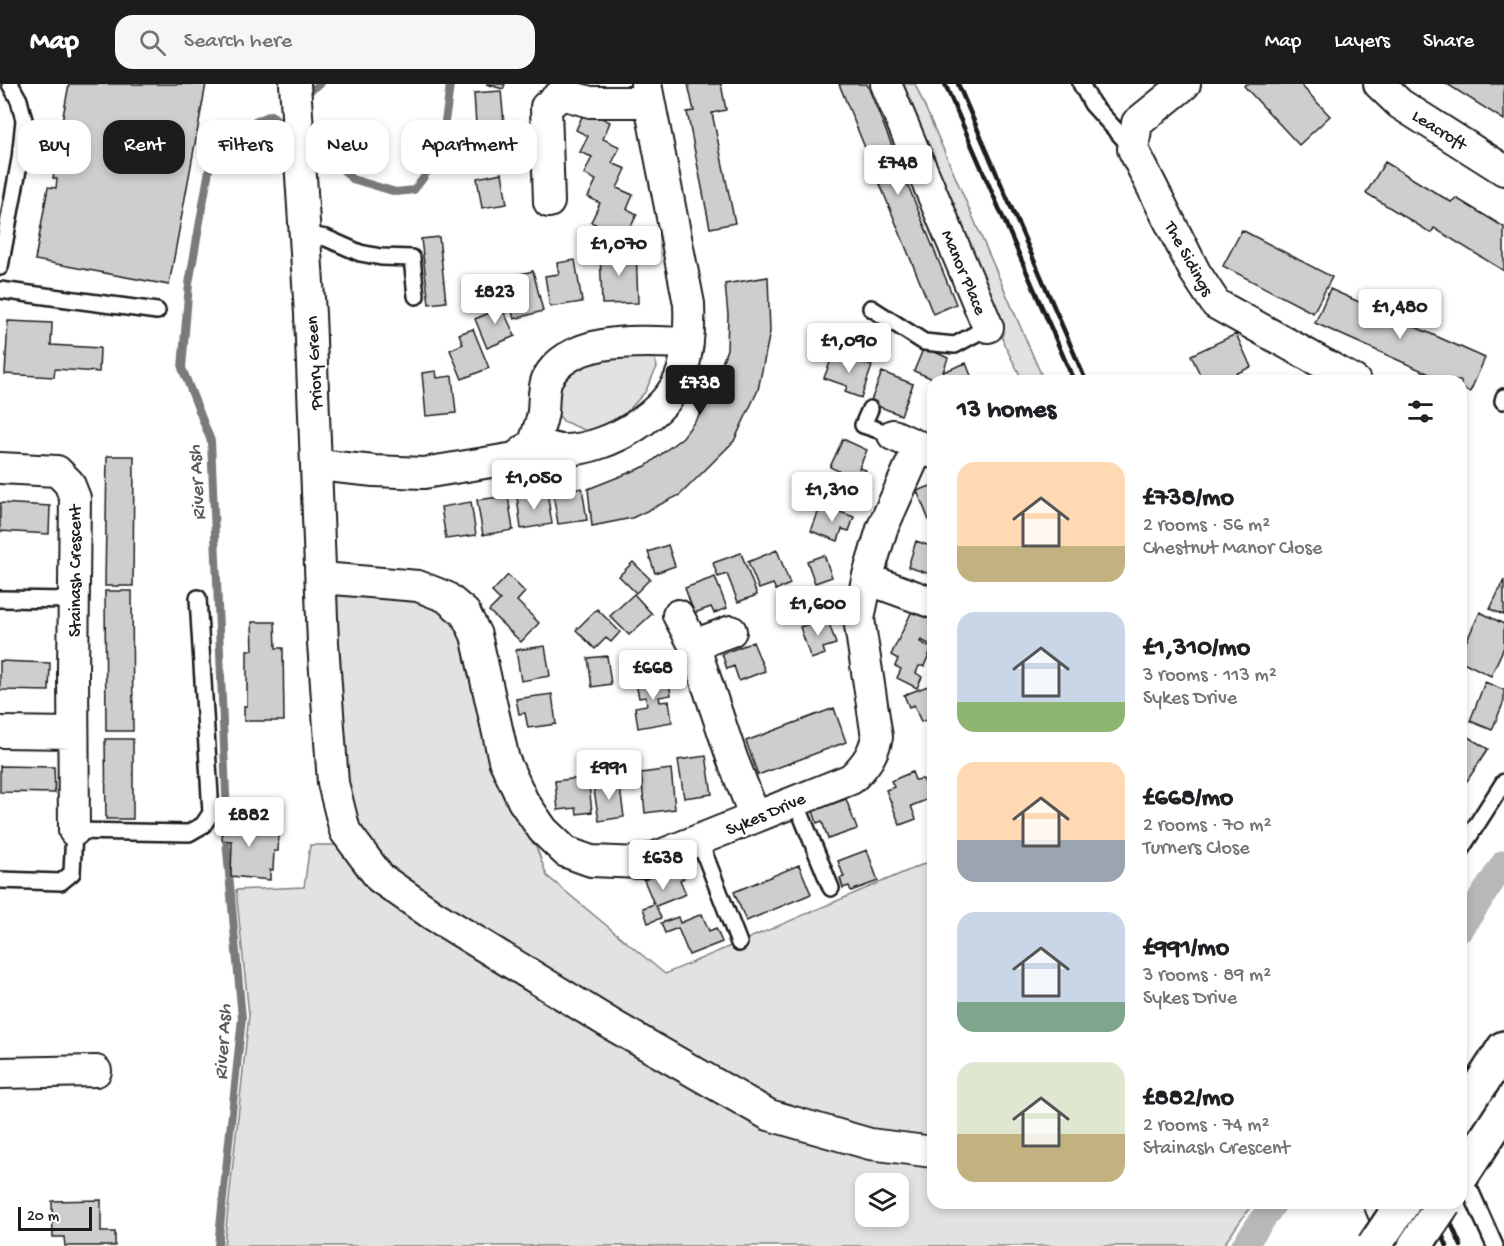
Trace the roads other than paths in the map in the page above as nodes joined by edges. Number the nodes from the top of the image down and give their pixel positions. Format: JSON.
{"nodes":[{"id":1,"x":10,"y":84,"type":"edge"},
{"id":2,"x":295,"y":84,"type":"edge"},
{"id":3,"x":886,"y":84,"type":"edge"},
{"id":4,"x":1081,"y":84,"type":"edge"},
{"id":5,"x":1185,"y":84,"type":"edge"},
{"id":6,"x":1379,"y":84,"type":"edge"},
{"id":7,"x":648,"y":93,"type":"edge"},
{"id":8,"x":1133,"y":148,"type":"junction"},
{"id":9,"x":1503,"y":168,"type":"edge"},
{"id":10,"x":549,"y":202,"type":"dead end"},
{"id":11,"x":304,"y":234,"type":"junction"},
{"id":12,"x":0,"y":267,"type":"edge"},
{"id":13,"x":0,"y":290,"type":"edge"},
{"id":14,"x":416,"y":296,"type":"dead end"},
{"id":15,"x":871,"y":308,"type":"dead end"},
{"id":16,"x":157,"y":311,"type":"dead end"},
{"id":17,"x":988,"y":327,"type":"joint"},
{"id":18,"x":688,"y":343,"type":"junction"},
{"id":19,"x":1344,"y":375,"type":"edge"},
{"id":20,"x":870,"y":409,"type":"dead end"},
{"id":21,"x":534,"y":443,"type":"junction"},
{"id":22,"x":915,"y":445,"type":"edge"},
{"id":23,"x":317,"y":465,"type":"junction"},
{"id":24,"x":0,"y":468,"type":"edge"},
{"id":25,"x":322,"y":578,"type":"junction"},
{"id":26,"x":867,"y":579,"type":"junction"},
{"id":27,"x":198,"y":598,"type":"dead end"},
{"id":28,"x":0,"y":599,"type":"edge"},
{"id":29,"x":74,"y":600,"type":"junction"},
{"id":30,"x":927,"y":601,"type":"edge"},
{"id":31,"x":678,"y":615,"type":"dead end"},
{"id":32,"x":731,"y":631,"type":"dead end"},
{"id":33,"x":694,"y":645,"type":"junction"},
{"id":34,"x":0,"y":732,"type":"edge"},
{"id":35,"x":73,"y":733,"type":"junction"},
{"id":36,"x":1504,"y":782,"type":"edge"},
{"id":37,"x":795,"y":800,"type":"junction"},
{"id":38,"x":755,"y":817,"type":"junction"},
{"id":39,"x":74,"y":831,"type":"junction"},
{"id":40,"x":699,"y":840,"type":"junction"},
{"id":41,"x":1467,"y":840,"type":"edge"},
{"id":42,"x":0,"y":880,"type":"edge"},
{"id":43,"x":831,"y":888,"type":"dead end"},
{"id":44,"x":739,"y":943,"type":"dead end"},
{"id":45,"x":1499,"y":1056,"type":"edge"},
{"id":46,"x":96,"y":1071,"type":"dead end"},
{"id":47,"x":0,"y":1073,"type":"edge"},
{"id":48,"x":1467,"y":1106,"type":"edge"},
{"id":49,"x":1504,"y":1111,"type":"edge"},
{"id":50,"x":927,"y":1151,"type":"edge"},
{"id":51,"x":1467,"y":1168,"type":"edge"},
{"id":52,"x":1467,"y":1183,"type":"edge"},
{"id":53,"x":1382,"y":1209,"type":"edge"},
{"id":54,"x":1399,"y":1209,"type":"edge"},
{"id":55,"x":1440,"y":1209,"type":"edge"},
{"id":56,"x":1374,"y":1246,"type":"edge"},
{"id":57,"x":1397,"y":1246,"type":"edge"},
{"id":58,"x":1415,"y":1246,"type":"edge"},
{"id":59,"x":1495,"y":1246,"type":"edge"}],
"edges":[{"from":1,"to":12,"type":"lane"},
{"from":2,"to":11,"type":"street","name":"Priory Green"},
{"from":3,"to":17,"type":"street","name":"Manor Place"},
{"from":4,"to":8,"type":"lane"},
{"from":5,"to":8,"type":"street"},
{"from":6,"to":9,"type":"street","name":"Leacroft"},
{"from":7,"to":10,"type":"street"},
{"from":7,"to":18,"type":"street"},
{"from":8,"to":19,"type":"street","name":"The Sidings"},
{"from":11,"to":14,"type":"lane"},
{"from":11,"to":23,"type":"street","name":"Priory Green"},
{"from":13,"to":16,"type":"lane"},
{"from":15,"to":17,"type":"lane"},
{"from":18,"to":21,"type":"street"},
{"from":18,"to":21,"type":"street"},
{"from":20,"to":22,"type":"lane"},
{"from":21,"to":23,"type":"street"},
{"from":22,"to":26,"type":"street","name":"Sykes Drive"},
{"from":23,"to":25,"type":"street","name":"Priory Green"},
{"from":24,"to":29,"type":"street","name":"Stainash Crescent"},
{"from":25,"to":40,"type":"street","name":"Sykes Drive"},
{"from":25,"to":50,"type":"street","name":"Priory Green"},
{"from":26,"to":30,"type":"street"},
{"from":26,"to":37,"type":"street","name":"Sykes Drive"},
{"from":27,"to":39,"type":"lane"},
{"from":28,"to":29,"type":"lane"},
{"from":29,"to":35,"type":"street","name":"Stainash Crescent"},
{"from":31,"to":33,"type":"street"},
{"from":32,"to":33,"type":"street"},
{"from":33,"to":38,"type":"street"},
{"from":34,"to":35,"type":"street"},
{"from":35,"to":39,"type":"street","name":"Stainash Crescent"},
{"from":36,"to":41,"type":"lane"},
{"from":37,"to":38,"type":"street","name":"Sykes Drive"},
{"from":37,"to":43,"type":"lane"},
{"from":38,"to":40,"type":"street","name":"Sykes Drive"},
{"from":39,"to":42,"type":"lane"},
{"from":40,"to":44,"type":"lane"},
{"from":45,"to":48,"type":"highway"},
{"from":46,"to":47,"type":"street"},
{"from":49,"to":51,"type":"highway","bridge":true},
{"from":52,"to":59,"type":"lane"},
{"from":53,"to":57,"type":"street"},
{"from":54,"to":56,"type":"highway","bridge":true},
{"from":55,"to":58,"type":"highway","bridge":true}]}
